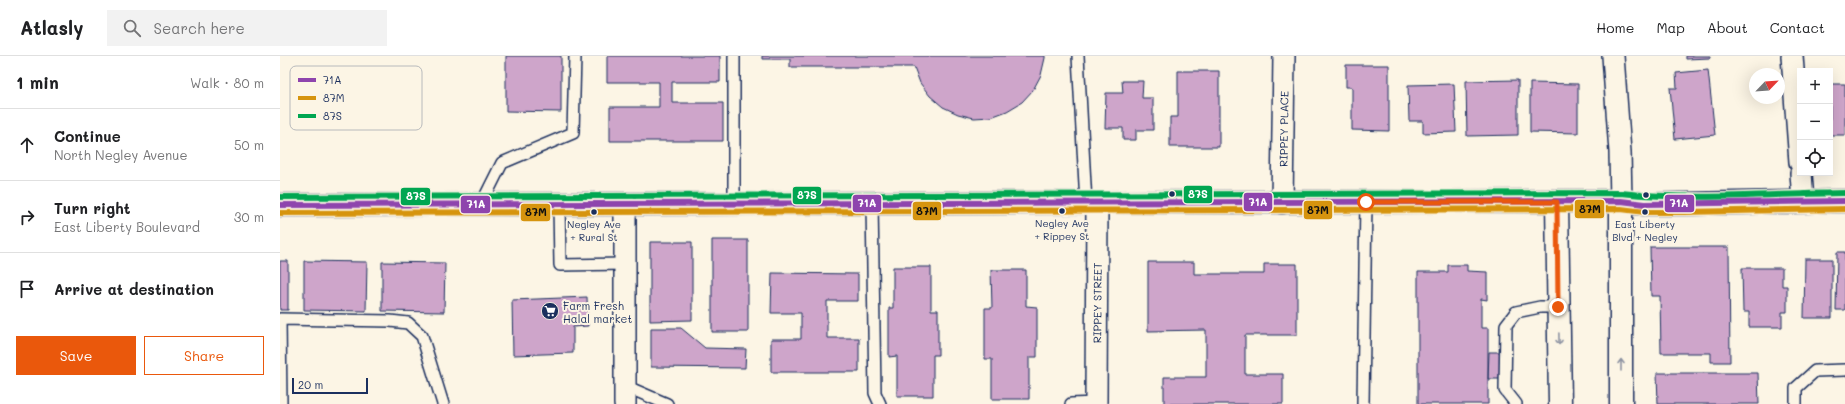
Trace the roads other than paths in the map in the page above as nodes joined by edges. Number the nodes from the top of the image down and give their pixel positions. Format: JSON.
{"nodes":[{"id":1,"x":575,"y":56,"type":"edge"},
{"id":2,"x":734,"y":56,"type":"edge"},
{"id":3,"x":1078,"y":56,"type":"edge"},
{"id":4,"x":1284,"y":56,"type":"edge"},
{"id":5,"x":1613,"y":56,"type":"edge"},
{"id":6,"x":1792,"y":56,"type":"edge"},
{"id":7,"x":1798,"y":140,"type":"edge"},
{"id":8,"x":1801,"y":176,"type":"edge"},
{"id":9,"x":1621,"y":201,"type":"junction"},
{"id":10,"x":1803,"y":201,"type":"junction"},
{"id":11,"x":1845,"y":201,"type":"edge"},
{"id":12,"x":1366,"y":202,"type":"junction"},
{"id":13,"x":1557,"y":202,"type":"junction"},
{"id":14,"x":1091,"y":203,"type":"junction"},
{"id":15,"x":1282,"y":203,"type":"junction"},
{"id":16,"x":559,"y":204,"type":"junction"},
{"id":17,"x":625,"y":204,"type":"junction"},
{"id":18,"x":734,"y":204,"type":"junction"},
{"id":19,"x":872,"y":204,"type":"junction"},
{"id":20,"x":280,"y":205,"type":"edge"},
{"id":21,"x":481,"y":205,"type":"junction"},
{"id":22,"x":625,"y":264,"type":"junction"},
{"id":23,"x":1558,"y":307,"type":"junction"},
{"id":24,"x":1845,"y":370,"type":"edge"},
{"id":25,"x":625,"y":395,"type":"edge"},
{"id":26,"x":281,"y":404,"type":"edge"},
{"id":27,"x":443,"y":404,"type":"edge"},
{"id":28,"x":667,"y":404,"type":"edge"},
{"id":29,"x":880,"y":404,"type":"edge"},
{"id":30,"x":1071,"y":404,"type":"edge"},
{"id":31,"x":1096,"y":404,"type":"edge"},
{"id":32,"x":1363,"y":404,"type":"edge"},
{"id":33,"x":1516,"y":404,"type":"edge"},
{"id":34,"x":1560,"y":404,"type":"edge"},
{"id":35,"x":1621,"y":404,"type":"edge"},
{"id":36,"x":1796,"y":404,"type":"edge"}],
"edges":[{"from":1,"to":21,"type":"lane"},
{"from":2,"to":18,"type":"lane"},
{"from":3,"to":14,"type":"lane"},
{"from":4,"to":15,"type":"street","name":"RIPPEY PLACE"},
{"from":5,"to":9,"type":"street"},
{"from":6,"to":7,"type":"street"},
{"from":8,"to":10,"type":"street"},
{"from":9,"to":10,"type":"main road"},
{"from":9,"to":13,"type":"main road"},
{"from":35,"to":9,"type":"main road","one_way":true},
{"from":10,"to":11,"type":"main road"},
{"from":12,"to":13,"type":"main road"},
{"from":12,"to":15,"type":"main road"},
{"from":12,"to":32,"type":"lane"},
{"from":13,"to":23,"type":"main road"},
{"from":14,"to":15,"type":"main road"},
{"from":14,"to":19,"type":"main road"},
{"from":14,"to":31,"type":"street","name":"RIPPEY STREET"},
{"from":16,"to":17,"type":"main road"},
{"from":16,"to":21,"type":"main road"},
{"from":16,"to":22,"type":"lane"},
{"from":17,"to":18,"type":"main road"},
{"from":17,"to":22,"type":"street"},
{"from":18,"to":19,"type":"main road"},
{"from":19,"to":29,"type":"lane"},
{"from":20,"to":21,"type":"main road"},
{"from":22,"to":25,"type":"street"},
{"from":23,"to":33,"type":"lane"},
{"from":23,"to":34,"type":"main road","one_way":true},
{"from":24,"to":36,"type":"lane"},
{"from":25,"to":28,"type":"lane"},
{"from":26,"to":27,"type":"lane"},
{"from":30,"to":31,"type":"lane"}]}
